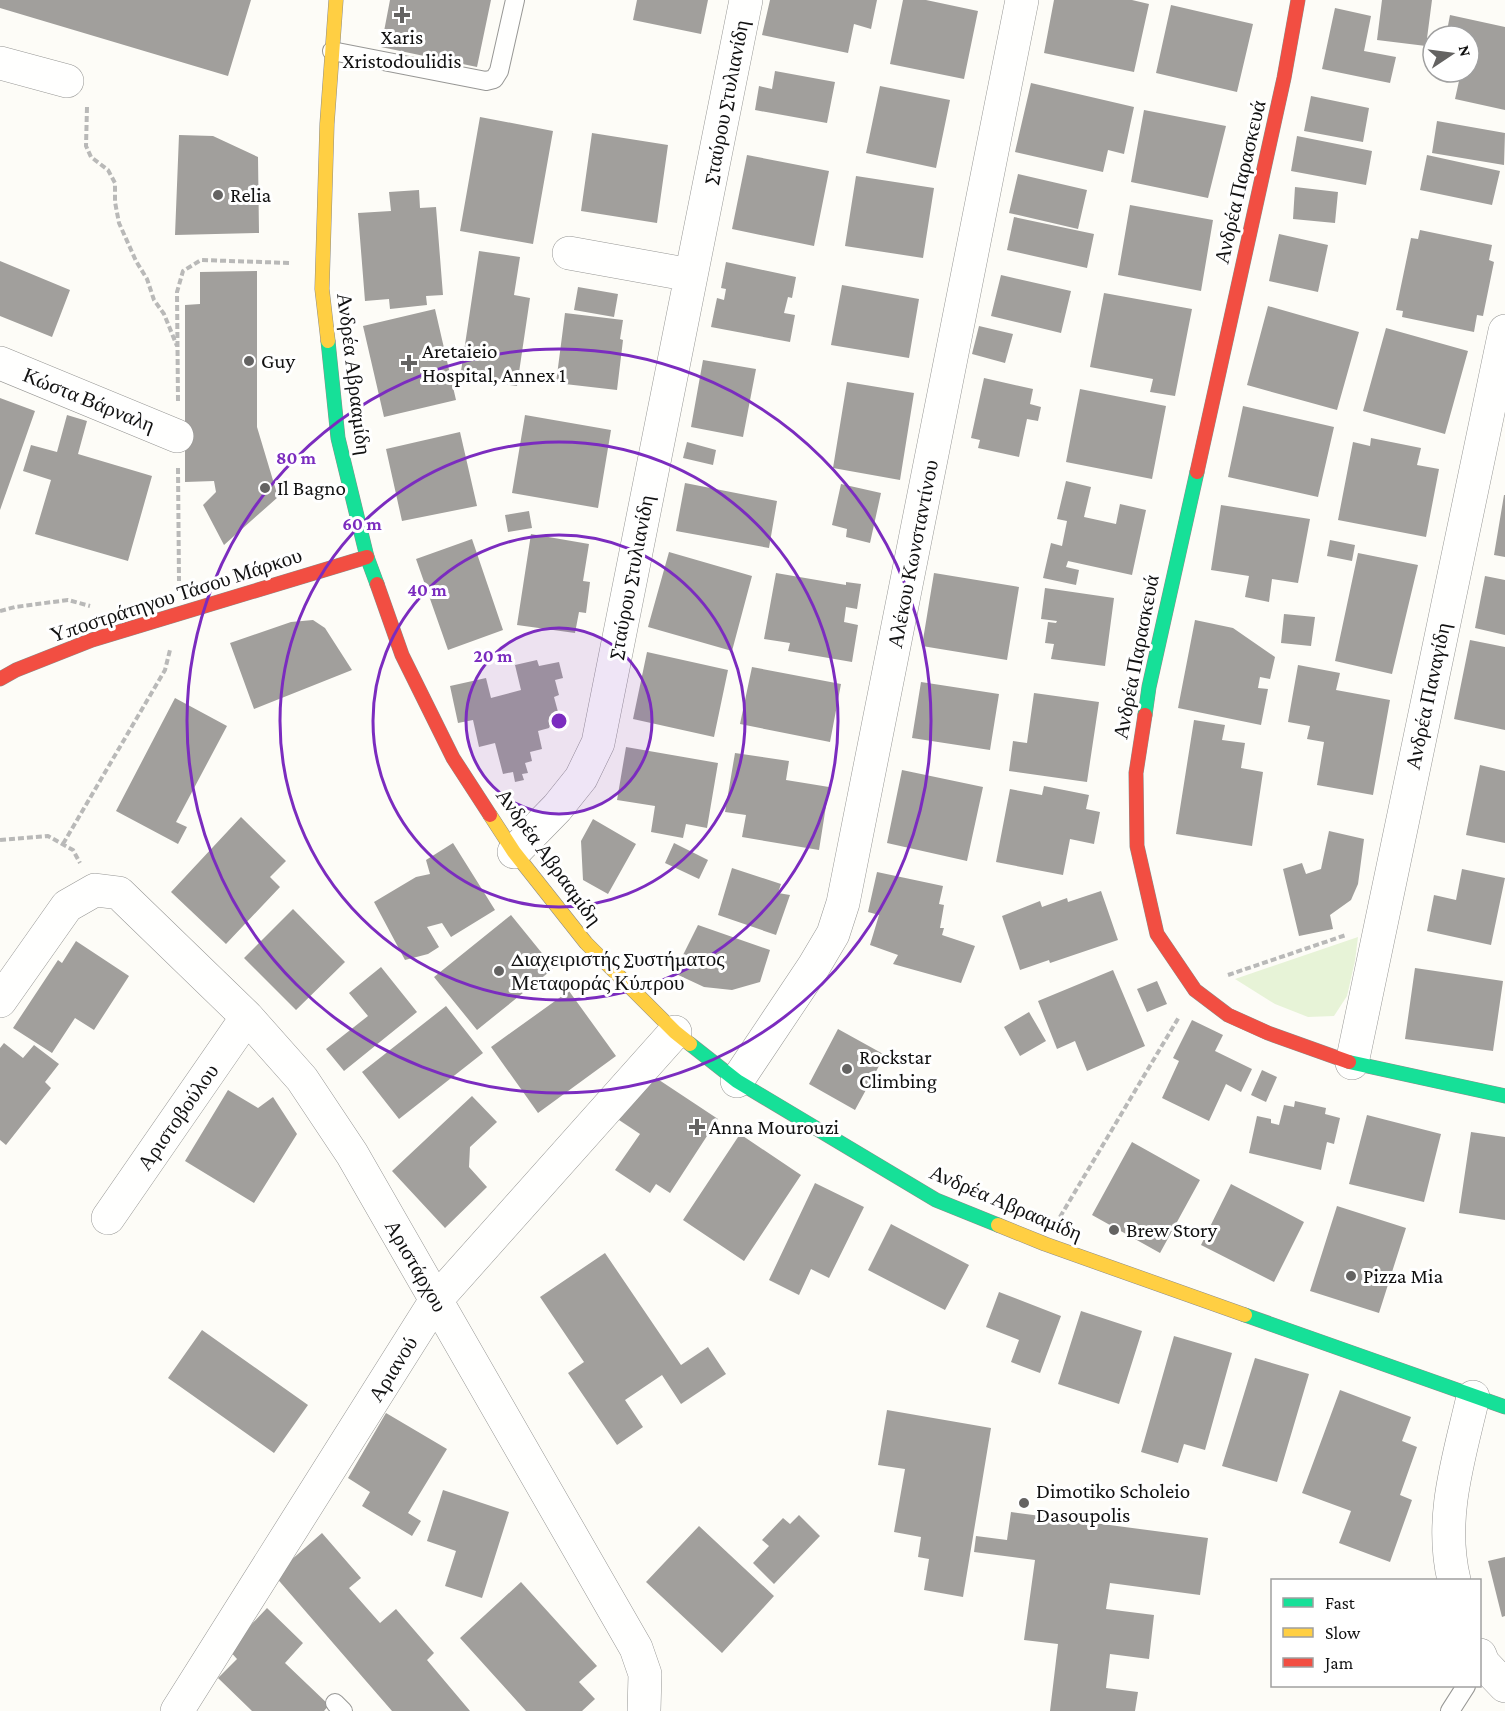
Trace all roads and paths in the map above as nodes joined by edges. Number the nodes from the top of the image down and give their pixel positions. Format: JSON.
{"nodes":[{"id":1,"x":336,"y":0,"type":"edge"},
{"id":2,"x":514,"y":0,"type":"edge"},
{"id":3,"x":746,"y":0,"type":"edge"},
{"id":4,"x":1022,"y":0,"type":"edge"},
{"id":5,"x":1298,"y":0,"type":"edge"},
{"id":6,"x":332,"y":51,"type":"junction"},
{"id":7,"x":0,"y":63,"type":"edge"},
{"id":8,"x":67,"y":81,"type":"joint"},
{"id":9,"x":569,"y":253,"type":"dead end"},
{"id":10,"x":322,"y":264,"type":"junction"},
{"id":11,"x":691,"y":275,"type":"junction"},
{"id":12,"x":1505,"y":330,"type":"edge"},
{"id":13,"x":178,"y":348,"type":"junction"},
{"id":14,"x":0,"y":363,"type":"edge"},
{"id":15,"x":177,"y":436,"type":"junction"},
{"id":16,"x":367,"y":557,"type":"junction"},
{"id":17,"x":0,"y":611,"type":"edge"},
{"id":18,"x":179,"y":614,"type":"junction"},
{"id":19,"x":127,"y":630,"type":"junction"},
{"id":20,"x":0,"y":679,"type":"edge"},
{"id":21,"x":0,"y":840,"type":"edge"},
{"id":22,"x":63,"y":844,"type":"junction"},
{"id":23,"x":514,"y":852,"type":"junction"},
{"id":24,"x":95,"y":890,"type":"junction"},
{"id":25,"x":1379,"y":932,"type":"junction"},
{"id":26,"x":1200,"y":993,"type":"junction"},
{"id":27,"x":0,"y":1001,"type":"edge"},
{"id":28,"x":247,"y":1017,"type":"junction"},
{"id":29,"x":675,"y":1032,"type":"junction"},
{"id":30,"x":1352,"y":1063,"type":"junction"},
{"id":31,"x":737,"y":1082,"type":"junction"},
{"id":32,"x":1505,"y":1096,"type":"edge"},
{"id":33,"x":108,"y":1218,"type":"dead end"},
{"id":34,"x":1045,"y":1244,"type":"junction"},
{"id":35,"x":436,"y":1300,"type":"junction"},
{"id":36,"x":1473,"y":1397,"type":"junction"},
{"id":37,"x":1505,"y":1407,"type":"edge"},
{"id":38,"x":1453,"y":1579,"type":"edge"},
{"id":39,"x":1481,"y":1674,"type":"edge"},
{"id":40,"x":1505,"y":1686,"type":"edge"},
{"id":41,"x":1465,"y":1687,"type":"edge"},
{"id":42,"x":177,"y":1711,"type":"edge"},
{"id":43,"x":644,"y":1711,"type":"edge"},
{"id":44,"x":1450,"y":1711,"type":"edge"}],
"edges":[{"from":1,"to":6,"type":"main road","name":"Ανδρέα Αβρααμίδη"},
{"from":2,"to":6,"type":"lane"},
{"from":3,"to":11,"type":"street","name":"Σταύρου Στυλιανίδη"},
{"from":4,"to":31,"type":"street","name":"Αλέκου Κωνσταντίνου"},
{"from":5,"to":26,"type":"main road","name":"Ανδρέα Παρασκευά"},
{"from":6,"to":10,"type":"main road","name":"Ανδρέα Αβρααμίδη"},
{"from":7,"to":8,"type":"street"},
{"from":8,"to":13,"type":"path"},
{"from":9,"to":11,"type":"street"},
{"from":10,"to":13,"type":"path"},
{"from":10,"to":16,"type":"main road","name":"Ανδρέα Αβρααμίδη"},
{"from":11,"to":23,"type":"street","name":"Σταύρου Στυλιανίδη"},
{"from":12,"to":25,"type":"street","name":"Ανδρέα Παναγίδη"},
{"from":13,"to":15,"type":"path"},
{"from":14,"to":15,"type":"street","name":"Κώστα Βάρναλη"},
{"from":15,"to":18,"type":"path"},
{"from":16,"to":18,"type":"main road","name":"Υποστράτηγου Τάσου Μάρκου"},
{"from":16,"to":23,"type":"main road","name":"Ανδρέα Αβρααμίδη"},
{"from":17,"to":19,"type":"path"},
{"from":18,"to":19,"type":"main road","name":"Υποστράτηγου Τάσου Μάρκου"},
{"from":18,"to":22,"type":"path"},
{"from":19,"to":20,"type":"main road","name":"Υποστράτηγου Τάσου Μάρκου"},
{"from":21,"to":22,"type":"path"},
{"from":22,"to":24,"type":"path"},
{"from":23,"to":29,"type":"main road","name":"Ανδρέα Αβρααμίδη"},
{"from":24,"to":27,"type":"street"},
{"from":24,"to":28,"type":"street","name":"Αριστάρχου"},
{"from":25,"to":26,"type":"path"},
{"from":25,"to":30,"type":"street","name":"Ανδρέα Παναγίδη"},
{"from":26,"to":30,"type":"main road","name":"Ανδρέα Παρασκευά"},
{"from":26,"to":34,"type":"path"},
{"from":28,"to":33,"type":"street","name":"Αριστοβούλου"},
{"from":28,"to":35,"type":"street","name":"Αριστάρχου"},
{"from":29,"to":31,"type":"main road","name":"Ανδρέα Αβρααμίδη"},
{"from":29,"to":35,"type":"street","name":"Αριανού"},
{"from":30,"to":32,"type":"main road","name":"Ανδρέα Παρασκευά"},
{"from":31,"to":34,"type":"main road","name":"Ανδρέα Αβρααμίδη"},
{"from":34,"to":36,"type":"main road","name":"Ανδρέα Αβρααμίδη"},
{"from":35,"to":42,"type":"street","name":"Αριανού"},
{"from":35,"to":43,"type":"street","name":"Αριστάρχου"},
{"from":36,"to":37,"type":"main road","name":"Ανδρέα Αβρααμίδη"},
{"from":36,"to":38,"type":"street"},
{"from":39,"to":40,"type":"street"},
{"from":41,"to":44,"type":"lane"}]}
